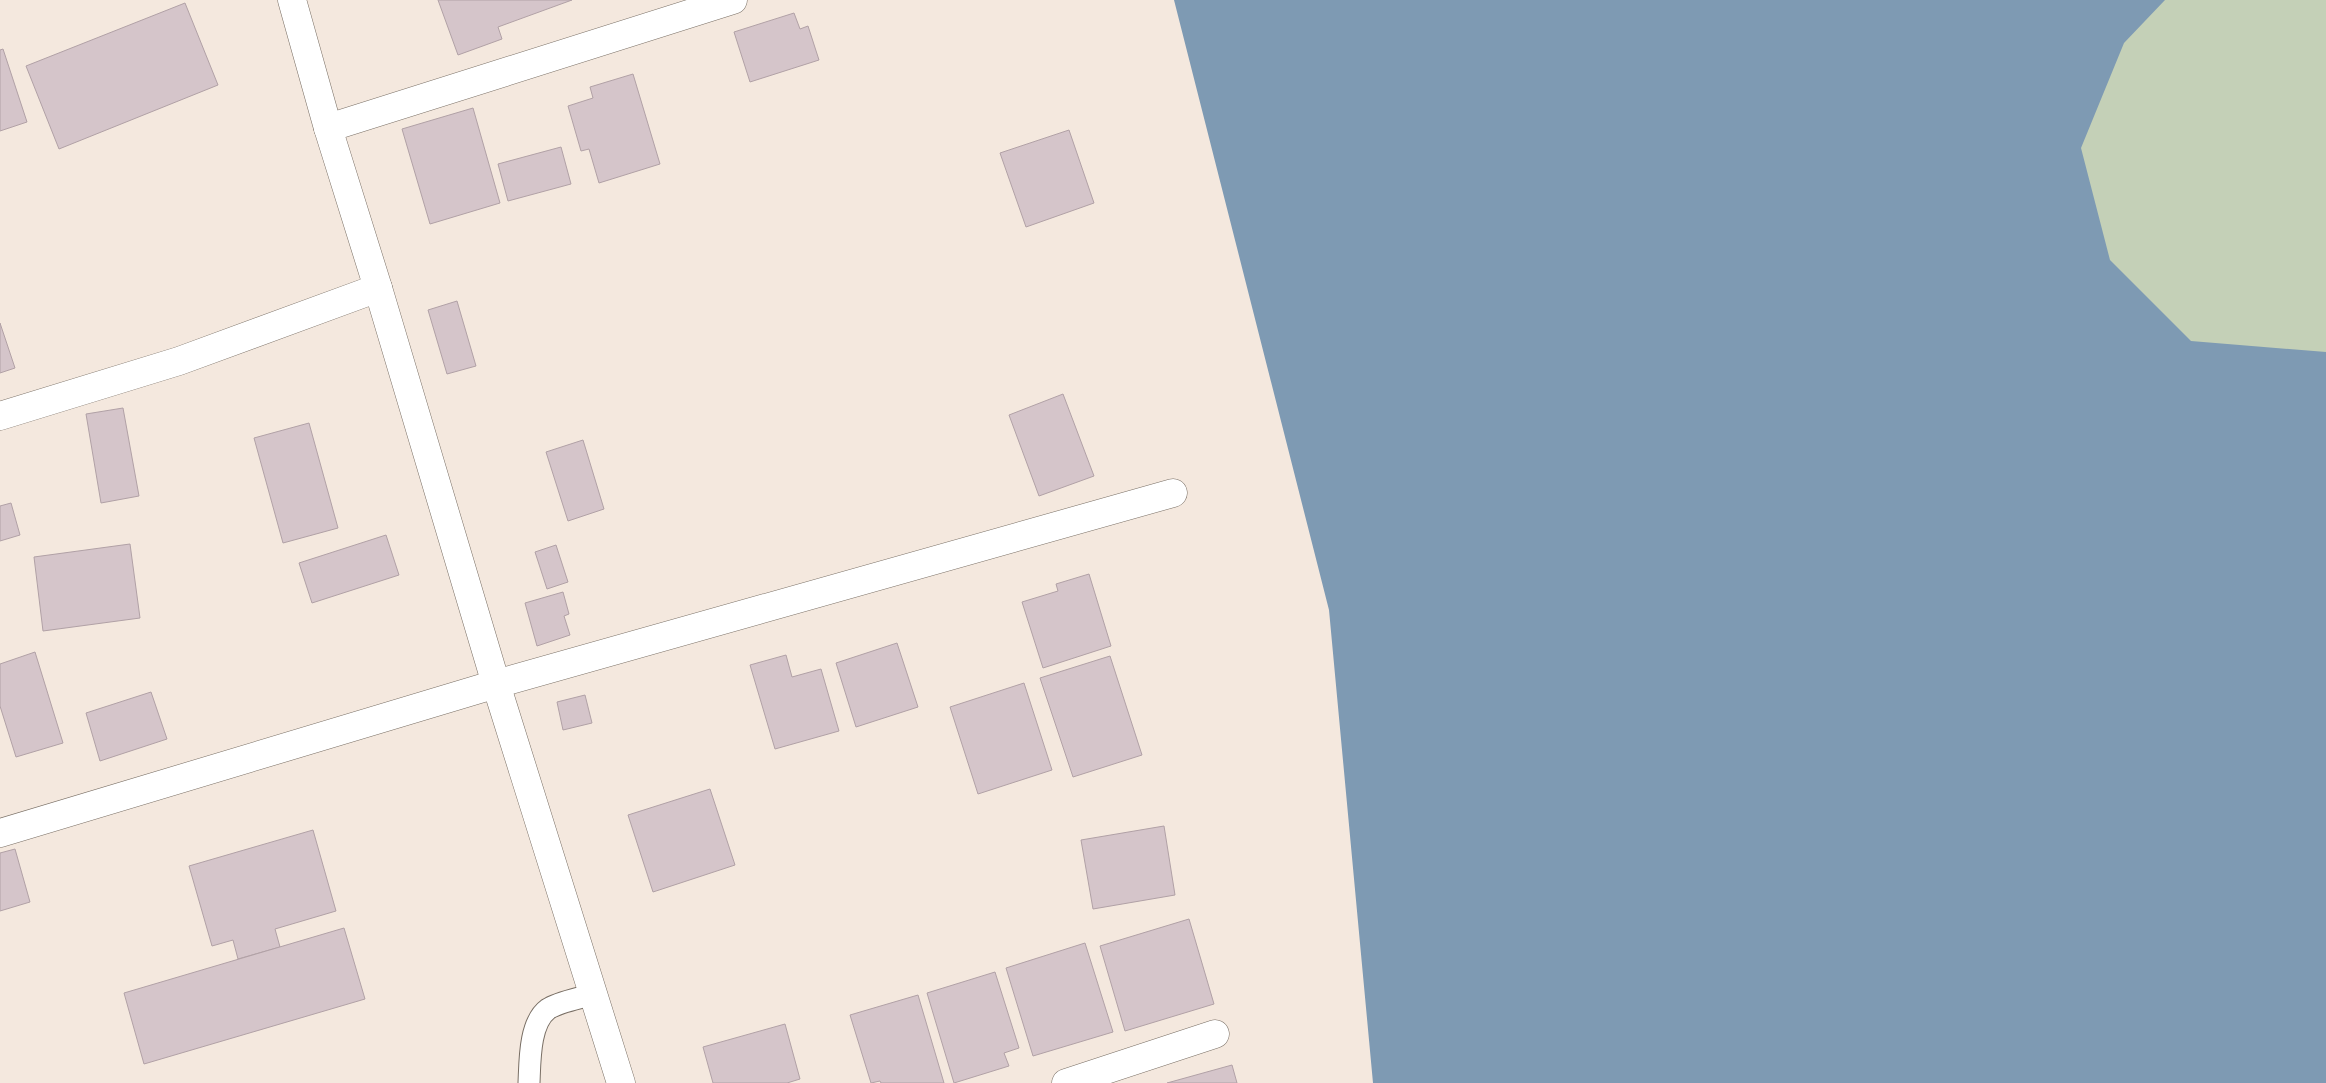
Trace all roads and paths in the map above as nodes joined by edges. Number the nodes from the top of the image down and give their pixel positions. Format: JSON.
{"nodes":[{"id":1,"x":292,"y":0,"type":"edge"},
{"id":2,"x":733,"y":0,"type":"edge"},
{"id":3,"x":328,"y":128,"type":"junction"},
{"id":4,"x":378,"y":288,"type":"junction"},
{"id":5,"x":0,"y":416,"type":"edge"},
{"id":6,"x":1173,"y":493,"type":"dead end"},
{"id":7,"x":496,"y":684,"type":"junction"},
{"id":8,"x":0,"y":833,"type":"edge"},
{"id":9,"x":593,"y":994,"type":"junction"},
{"id":10,"x":1215,"y":1034,"type":"dead end"},
{"id":11,"x":529,"y":1083,"type":"edge"},
{"id":12,"x":621,"y":1083,"type":"edge"},
{"id":13,"x":1066,"y":1083,"type":"edge"}],
"edges":[{"from":1,"to":3,"type":"street"},
{"from":2,"to":3,"type":"street"},
{"from":3,"to":4,"type":"street"},
{"from":4,"to":5,"type":"street"},
{"from":4,"to":7,"type":"street"},
{"from":6,"to":7,"type":"street"},
{"from":7,"to":8,"type":"street"},
{"from":7,"to":9,"type":"street"},
{"from":9,"to":11,"type":"lane"},
{"from":9,"to":12,"type":"street"},
{"from":10,"to":13,"type":"street"}]}
